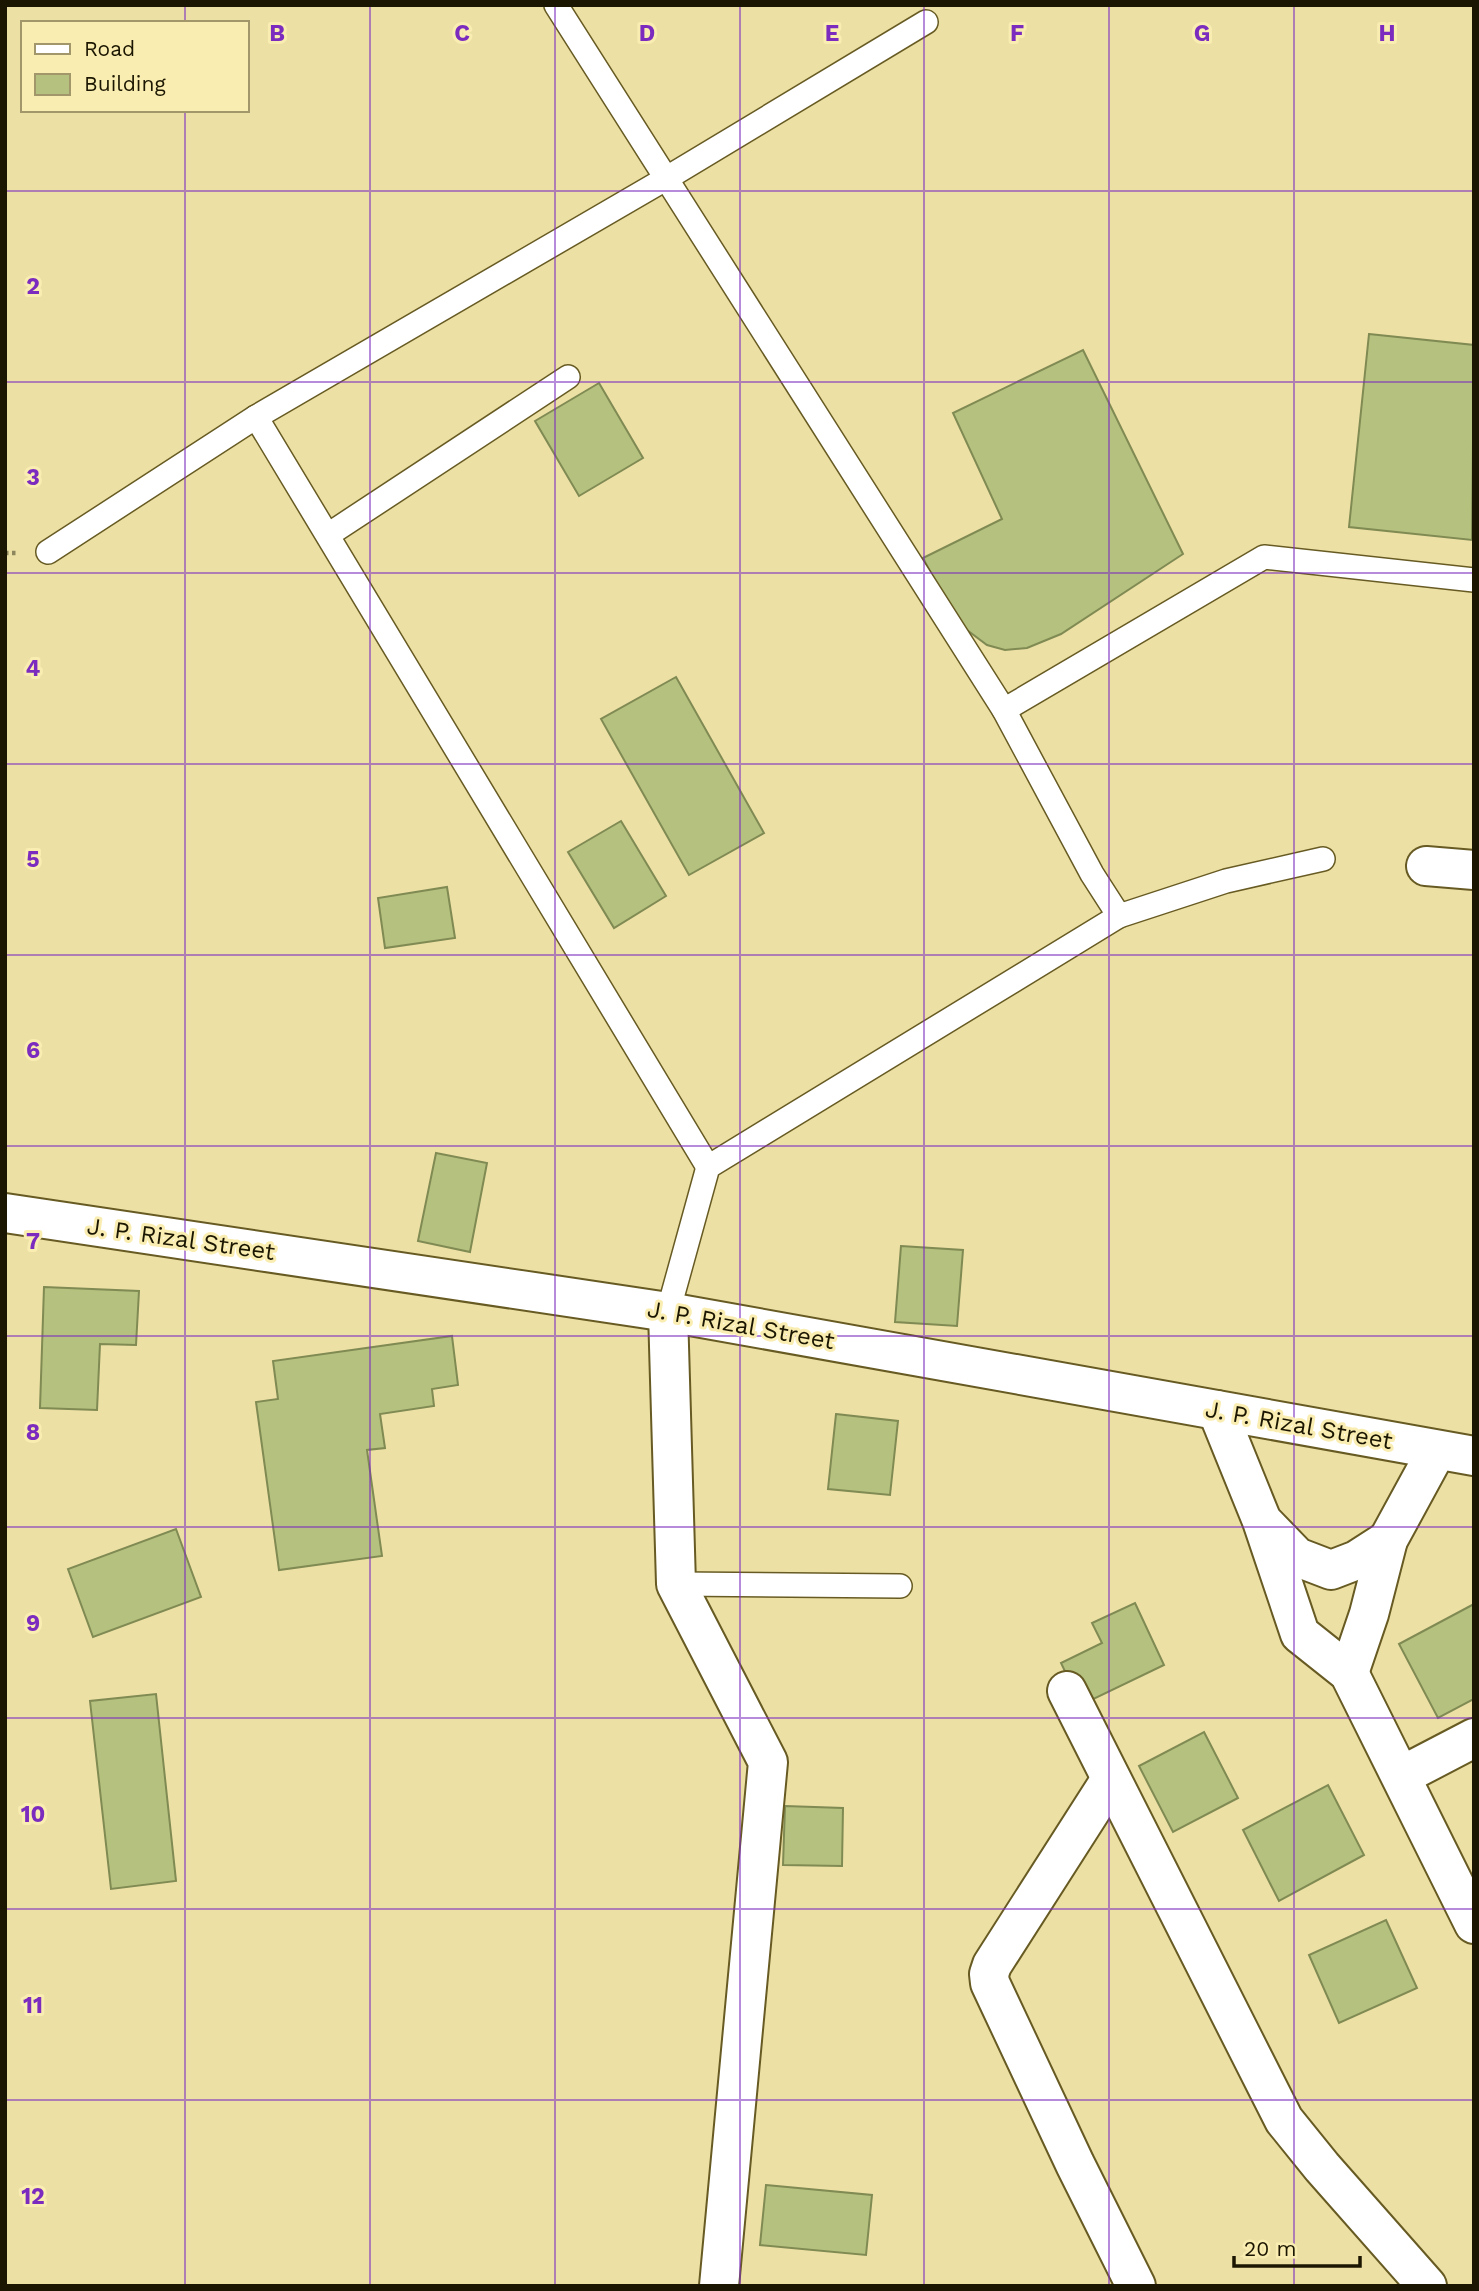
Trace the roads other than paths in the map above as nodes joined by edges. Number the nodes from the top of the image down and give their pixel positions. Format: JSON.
{"nodes":[{"id":1,"x":556,"y":5,"type":"edge"},
{"id":2,"x":926,"y":22,"type":"dead end"},
{"id":3,"x":667,"y":178,"type":"junction"},
{"id":4,"x":568,"y":377,"type":"dead end"},
{"id":5,"x":256,"y":417,"type":"junction"},
{"id":6,"x":327,"y":535,"type":"junction"},
{"id":7,"x":48,"y":552,"type":"dead end"},
{"id":8,"x":1474,"y":580,"type":"edge"},
{"id":9,"x":1004,"y":710,"type":"junction"},
{"id":10,"x":1323,"y":859,"type":"dead end"},
{"id":11,"x":1426,"y":866,"type":"dead end"},
{"id":12,"x":1474,"y":870,"type":"edge"},
{"id":13,"x":1119,"y":916,"type":"junction"},
{"id":14,"x":708,"y":1167,"type":"junction"},
{"id":15,"x":5,"y":1213,"type":"edge"},
{"id":16,"x":668,"y":1311,"type":"junction"},
{"id":17,"x":1217,"y":1410,"type":"junction"},
{"id":18,"x":1455,"y":1453,"type":"edge"},
{"id":19,"x":1262,"y":1521,"type":"junction"},
{"id":20,"x":1388,"y":1541,"type":"junction"},
{"id":21,"x":677,"y":1584,"type":"junction"},
{"id":22,"x":900,"y":1586,"type":"dead end"},
{"id":23,"x":1349,"y":1673,"type":"junction"},
{"id":24,"x":1067,"y":1691,"type":"dead end"},
{"id":25,"x":1474,"y":1738,"type":"edge"},
{"id":26,"x":1401,"y":1776,"type":"junction"},
{"id":27,"x":1111,"y":1779,"type":"junction"},
{"id":28,"x":1474,"y":1924,"type":"edge"},
{"id":29,"x":719,"y":2286,"type":"edge"},
{"id":30,"x":1136,"y":2286,"type":"edge"},
{"id":31,"x":1427,"y":2286,"type":"edge"}],
"edges":[{"from":1,"to":3,"type":"lane"},
{"from":2,"to":3,"type":"lane"},
{"from":3,"to":5,"type":"lane"},
{"from":3,"to":9,"type":"lane"},
{"from":4,"to":6,"type":"lane"},
{"from":5,"to":6,"type":"lane"},
{"from":5,"to":7,"type":"lane"},
{"from":6,"to":14,"type":"lane"},
{"from":8,"to":9,"type":"lane"},
{"from":9,"to":13,"type":"lane"},
{"from":10,"to":13,"type":"lane"},
{"from":11,"to":12,"type":"street"},
{"from":13,"to":14,"type":"lane"},
{"from":14,"to":16,"type":"lane"},
{"from":15,"to":16,"type":"street","name":"J. P. Rizal Street"},
{"from":16,"to":17,"type":"street","name":"J. P. Rizal Street"},
{"from":16,"to":21,"type":"street"},
{"from":17,"to":18,"type":"street","name":"J. P. Rizal Street"},
{"from":17,"to":19,"type":"street"},
{"from":18,"to":20,"type":"street"},
{"from":19,"to":20,"type":"street"},
{"from":19,"to":23,"type":"street"},
{"from":20,"to":23,"type":"street"},
{"from":21,"to":22,"type":"lane"},
{"from":21,"to":29,"type":"street"},
{"from":23,"to":26,"type":"street"},
{"from":24,"to":27,"type":"street"},
{"from":25,"to":26,"type":"street"},
{"from":26,"to":28,"type":"street"},
{"from":27,"to":30,"type":"street"},
{"from":27,"to":31,"type":"street"}]}
